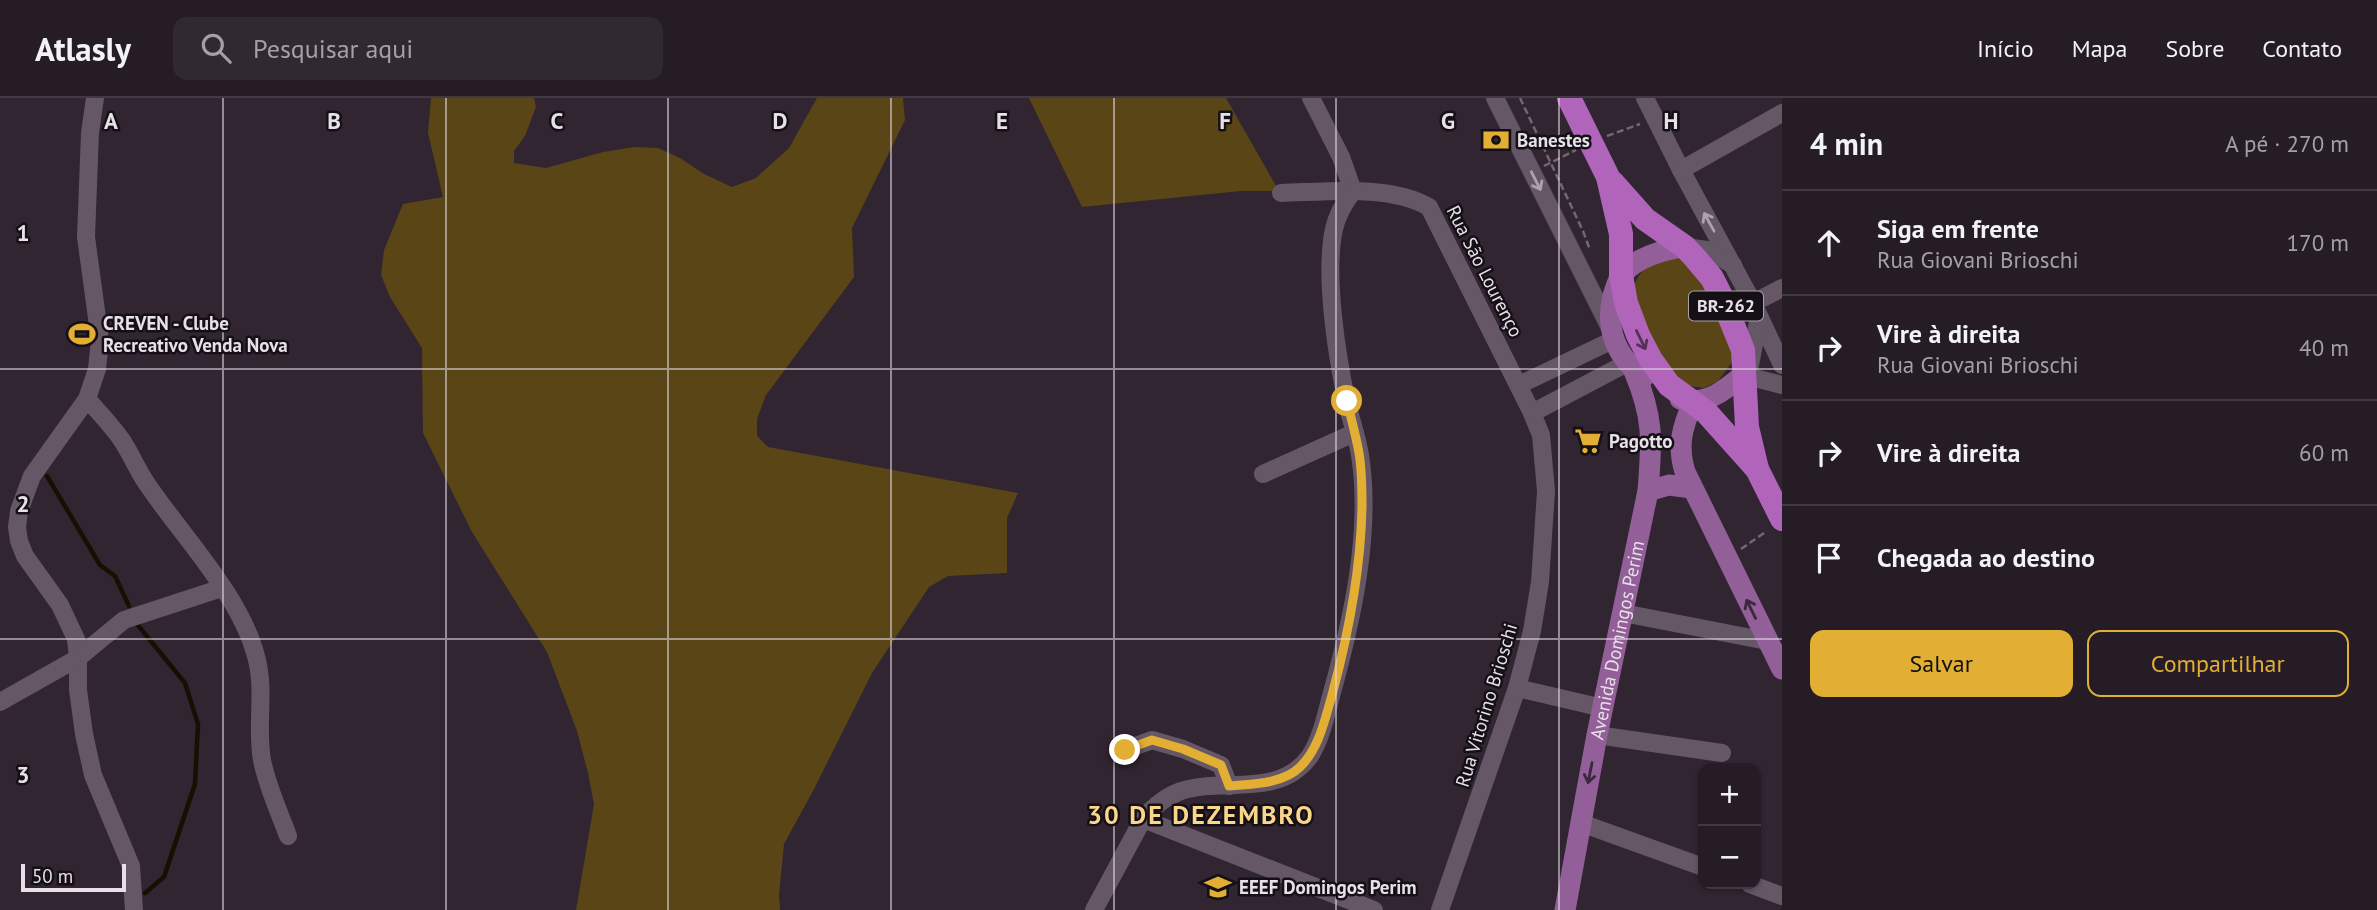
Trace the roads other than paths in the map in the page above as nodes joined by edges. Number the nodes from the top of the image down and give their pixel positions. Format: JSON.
{"nodes":[{"id":1,"x":95,"y":98,"type":"edge"},
{"id":2,"x":1495,"y":98,"type":"edge"},
{"id":3,"x":1569,"y":98,"type":"edge"},
{"id":4,"x":1645,"y":98,"type":"edge"},
{"id":5,"x":1316,"y":99,"type":"edge"},
{"id":6,"x":1782,"y":113,"type":"edge"},
{"id":7,"x":1681,"y":170,"type":"junction"},
{"id":8,"x":1608,"y":177,"type":"junction"},
{"id":9,"x":1353,"y":191,"type":"junction"},
{"id":10,"x":1281,"y":193,"type":"dead end"},
{"id":11,"x":1685,"y":247,"type":"junction"},
{"id":12,"x":1733,"y":265,"type":"junction"},
{"id":13,"x":1621,"y":275,"type":"junction"},
{"id":14,"x":1782,"y":288,"type":"edge"},
{"id":15,"x":1756,"y":310,"type":"junction"},
{"id":16,"x":1611,"y":333,"type":"junction"},
{"id":17,"x":1782,"y":365,"type":"edge"},
{"id":18,"x":1631,"y":367,"type":"junction"},
{"id":19,"x":1743,"y":375,"type":"junction"},
{"id":20,"x":1519,"y":385,"type":"junction"},
{"id":21,"x":1782,"y":385,"type":"edge"},
{"id":22,"x":87,"y":399,"type":"junction"},
{"id":23,"x":1687,"y":404,"type":"junction"},
{"id":24,"x":1532,"y":413,"type":"junction"},
{"id":25,"x":1354,"y":433,"type":"junction"},
{"id":26,"x":1756,"y":469,"type":"junction"},
{"id":27,"x":1263,"y":474,"type":"dead end"},
{"id":28,"x":1692,"y":488,"type":"junction"},
{"id":29,"x":1648,"y":491,"type":"junction"},
{"id":30,"x":1777,"y":524,"type":"edge"},
{"id":31,"x":222,"y":588,"type":"junction"},
{"id":32,"x":1623,"y":613,"type":"junction"},
{"id":33,"x":1767,"y":641,"type":"junction"},
{"id":34,"x":78,"y":658,"type":"junction"},
{"id":35,"x":1782,"y":669,"type":"edge"},
{"id":36,"x":1517,"y":688,"type":"junction"},
{"id":37,"x":0,"y":702,"type":"edge"},
{"id":38,"x":1603,"y":708,"type":"junction"},
{"id":39,"x":1597,"y":735,"type":"junction"},
{"id":40,"x":1125,"y":750,"type":"dead end"},
{"id":41,"x":1723,"y":753,"type":"dead end"},
{"id":42,"x":1229,"y":786,"type":"junction"},
{"id":43,"x":1143,"y":819,"type":"junction"},
{"id":44,"x":1581,"y":823,"type":"junction"},
{"id":45,"x":288,"y":836,"type":"dead end"},
{"id":46,"x":1698,"y":865,"type":"edge"},
{"id":47,"x":1761,"y":888,"type":"edge"},
{"id":48,"x":1782,"y":895,"type":"edge"},
{"id":49,"x":134,"y":910,"type":"edge"},
{"id":50,"x":1094,"y":910,"type":"edge"},
{"id":51,"x":1374,"y":910,"type":"edge"},
{"id":52,"x":1440,"y":910,"type":"edge"},
{"id":53,"x":1564,"y":910,"type":"edge"}],
"edges":[{"from":1,"to":22,"type":"street"},
{"from":2,"to":16,"type":"street","one_way":true},
{"from":3,"to":8,"type":"highway","number":"BR-262"},
{"from":4,"to":7,"type":"street"},
{"from":5,"to":9,"type":"street"},
{"from":6,"to":7,"type":"street"},
{"from":12,"to":7,"type":"street","one_way":true},
{"from":8,"to":11,"type":"highway","number":"BR-262"},
{"from":8,"to":13,"type":"highway","number":"BR-262"},
{"from":9,"to":10,"type":"street"},
{"from":9,"to":20,"type":"street","name":"Rua São Lourenço"},
{"from":9,"to":25,"type":"street"},
{"from":11,"to":12,"type":"street"},
{"from":11,"to":13,"type":"main road"},
{"from":11,"to":19,"type":"highway","number":"BR-262"},
{"from":12,"to":15,"type":"street"},
{"from":13,"to":16,"type":"main road"},
{"from":13,"to":23,"type":"highway","number":"BR-262","one_way":true},
{"from":14,"to":15,"type":"street"},
{"from":15,"to":17,"type":"street"},
{"from":15,"to":19,"type":"street"},
{"from":16,"to":18,"type":"main road","name":"Avenida Domingos Perim"},
{"from":16,"to":20,"type":"street"},
{"from":18,"to":23,"type":"main road"},
{"from":18,"to":24,"type":"street"},
{"from":18,"to":29,"type":"main road","name":"Avenida Domingos Perim"},
{"from":19,"to":21,"type":"street"},
{"from":19,"to":23,"type":"main road"},
{"from":19,"to":26,"type":"highway","number":"BR-262"},
{"from":20,"to":24,"type":"street","name":"Rua Vitorino Brioschi"},
{"from":22,"to":31,"type":"street"},
{"from":22,"to":34,"type":"street"},
{"from":23,"to":26,"type":"highway","number":"BR-262"},
{"from":23,"to":28,"type":"main road"},
{"from":24,"to":36,"type":"street","name":"Rua Vitorino Brioschi"},
{"from":25,"to":27,"type":"street"},
{"from":25,"to":42,"type":"street"},
{"from":26,"to":30,"type":"highway","number":"BR-262"},
{"from":28,"to":29,"type":"main road"},
{"from":33,"to":28,"type":"main road","one_way":true},
{"from":29,"to":32,"type":"main road","name":"Avenida Domingos Perim"},
{"from":31,"to":34,"type":"street"},
{"from":31,"to":45,"type":"street"},
{"from":32,"to":33,"type":"street"},
{"from":32,"to":38,"type":"main road","name":"Avenida Domingos Perim"},
{"from":33,"to":35,"type":"main road"},
{"from":34,"to":37,"type":"street"},
{"from":34,"to":49,"type":"street"},
{"from":36,"to":38,"type":"street"},
{"from":36,"to":52,"type":"street","name":"Rua Vitorino Brioschi"},
{"from":38,"to":39,"type":"main road","name":"Avenida Domingos Perim"},
{"from":39,"to":41,"type":"street"},
{"from":39,"to":44,"type":"main road","name":"Avenida Domingos Perim","one_way":true},
{"from":40,"to":42,"type":"street"},
{"from":42,"to":43,"type":"street"},
{"from":43,"to":50,"type":"street"},
{"from":43,"to":51,"type":"street"},
{"from":44,"to":46,"type":"street"},
{"from":44,"to":53,"type":"main road","name":"Avenida Domingos Perim"},
{"from":47,"to":48,"type":"street"}]}
